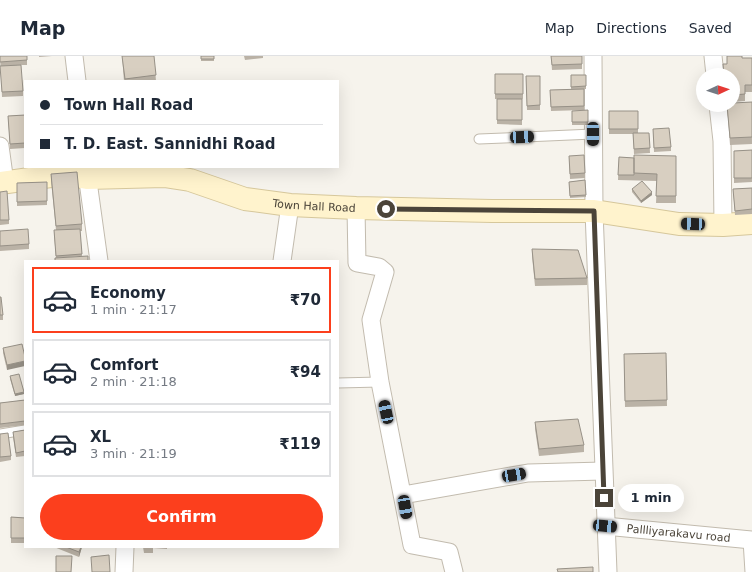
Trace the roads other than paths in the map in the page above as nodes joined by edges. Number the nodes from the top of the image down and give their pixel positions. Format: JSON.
{"nodes":[{"id":1,"x":74,"y":56,"type":"edge"},
{"id":2,"x":593,"y":56,"type":"edge"},
{"id":3,"x":713,"y":56,"type":"edge"},
{"id":4,"x":714,"y":68,"type":"edge"},
{"id":5,"x":77,"y":80,"type":"edge"},
{"id":6,"x":719,"y":112,"type":"edge"},
{"id":7,"x":593,"y":134,"type":"junction"},
{"id":8,"x":479,"y":139,"type":"dead end"},
{"id":9,"x":0,"y":146,"type":"edge"},
{"id":10,"x":86,"y":172,"type":"edge"},
{"id":11,"x":2,"y":183,"type":"edge"},
{"id":12,"x":290,"y":205,"type":"junction"},
{"id":13,"x":356,"y":208,"type":"junction"},
{"id":14,"x":594,"y":211,"type":"junction"},
{"id":15,"x":752,"y":224,"type":"edge"},
{"id":16,"x":723,"y":225,"type":"junction"},
{"id":17,"x":100,"y":260,"type":"edge"},
{"id":18,"x":282,"y":260,"type":"edge"},
{"id":19,"x":380,"y":382,"type":"junction"},
{"id":20,"x":339,"y":383,"type":"edge"},
{"id":21,"x":24,"y":430,"type":"edge"},
{"id":22,"x":0,"y":434,"type":"edge"},
{"id":23,"x":603,"y":470,"type":"junction"},
{"id":24,"x":402,"y":495,"type":"junction"},
{"id":25,"x":605,"y":526,"type":"junction"},
{"id":26,"x":750,"y":540,"type":"edge"},
{"id":27,"x":125,"y":548,"type":"edge"},
{"id":28,"x":124,"y":572,"type":"edge"},
{"id":29,"x":454,"y":572,"type":"edge"},
{"id":30,"x":608,"y":572,"type":"edge"},
{"id":31,"x":750,"y":572,"type":"edge"}],
"edges":[{"from":1,"to":5,"type":"street"},
{"from":2,"to":7,"type":"street"},
{"from":3,"to":4,"type":"street"},
{"from":6,"to":16,"type":"street"},
{"from":7,"to":8,"type":"lane"},
{"from":7,"to":14,"type":"street"},
{"from":9,"to":11,"type":"street"},
{"from":10,"to":11,"type":"street","name":"Town Hall Road"},
{"from":10,"to":12,"type":"street","name":"Town Hall Road"},
{"from":10,"to":17,"type":"street"},
{"from":12,"to":13,"type":"street","name":"Town Hall Road"},
{"from":12,"to":18,"type":"street"},
{"from":13,"to":14,"type":"street","name":"Town Hall Road"},
{"from":13,"to":19,"type":"street"},
{"from":14,"to":16,"type":"street","name":"Town Hall Road"},
{"from":14,"to":23,"type":"street"},
{"from":15,"to":16,"type":"street","name":"Town Hall Road"},
{"from":19,"to":20,"type":"lane"},
{"from":19,"to":24,"type":"street"},
{"from":21,"to":22,"type":"lane"},
{"from":23,"to":24,"type":"street"},
{"from":23,"to":25,"type":"street"},
{"from":24,"to":29,"type":"street"},
{"from":25,"to":26,"type":"street","name":"Pallliyarakavu road"},
{"from":25,"to":30,"type":"street"},
{"from":26,"to":31,"type":"lane"},
{"from":27,"to":28,"type":"street"}]}
